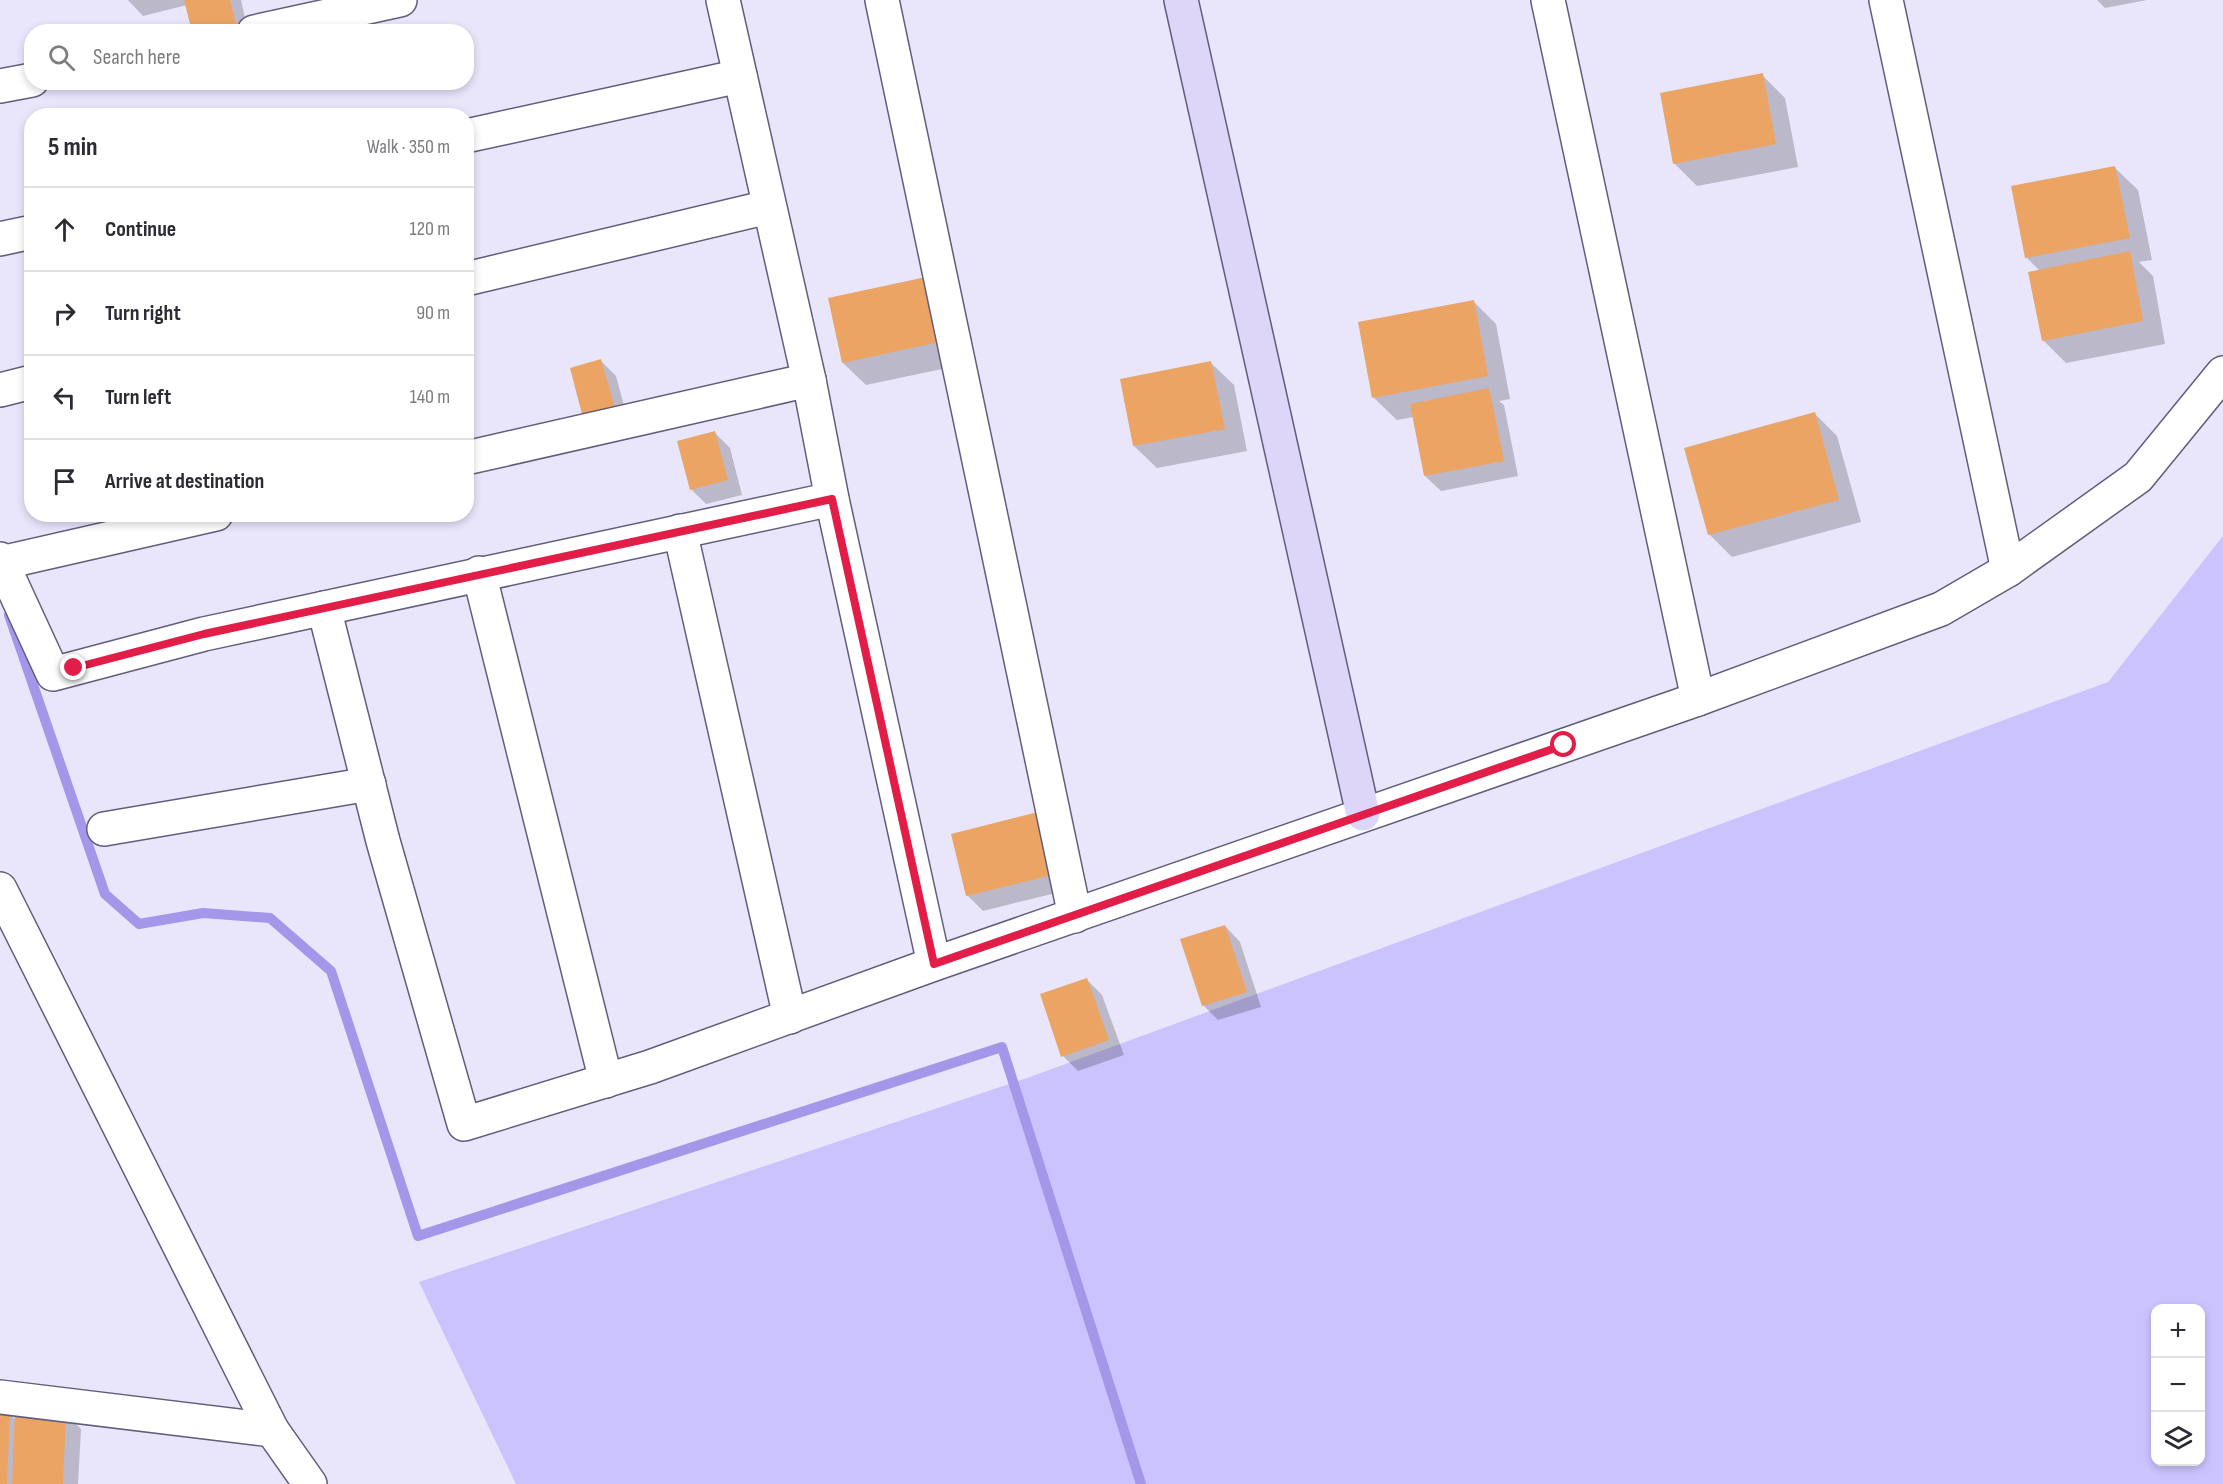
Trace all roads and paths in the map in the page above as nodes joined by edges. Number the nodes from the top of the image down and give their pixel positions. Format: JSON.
{"nodes":[{"id":1,"x":400,"y":0,"type":"edge"},
{"id":2,"x":723,"y":0,"type":"edge"},
{"id":3,"x":882,"y":0,"type":"edge"},
{"id":4,"x":1181,"y":0,"type":"edge"},
{"id":5,"x":1548,"y":0,"type":"edge"},
{"id":6,"x":1886,"y":0,"type":"edge"},
{"id":7,"x":290,"y":24,"type":"edge"},
{"id":8,"x":740,"y":76,"type":"junction"},
{"id":9,"x":24,"y":82,"type":"edge"},
{"id":10,"x":0,"y":86,"type":"edge"},
{"id":11,"x":474,"y":134,"type":"edge"},
{"id":12,"x":768,"y":207,"type":"junction"},
{"id":13,"x":24,"y":234,"type":"edge"},
{"id":14,"x":0,"y":239,"type":"edge"},
{"id":15,"x":474,"y":277,"type":"edge"},
{"id":16,"x":2223,"y":373,"type":"edge"},
{"id":17,"x":809,"y":380,"type":"junction"},
{"id":18,"x":24,"y":384,"type":"edge"},
{"id":19,"x":0,"y":390,"type":"edge"},
{"id":20,"x":474,"y":456,"type":"edge"},
{"id":21,"x":832,"y":499,"type":"junction"},
{"id":22,"x":179,"y":522,"type":"edge"},
{"id":23,"x":680,"y":531,"type":"junction"},
{"id":24,"x":1,"y":561,"type":"edge"},
{"id":25,"x":2008,"y":570,"type":"junction"},
{"id":26,"x":479,"y":573,"type":"junction"},
{"id":27,"x":324,"y":608,"type":"junction"},
{"id":28,"x":1698,"y":699,"type":"junction"},
{"id":29,"x":369,"y":784,"type":"junction"},
{"id":30,"x":1363,"y":814,"type":"junction"},
{"id":31,"x":104,"y":829,"type":"dead end"},
{"id":32,"x":0,"y":889,"type":"edge"},
{"id":33,"x":1075,"y":916,"type":"junction"},
{"id":34,"x":934,"y":964,"type":"junction"},
{"id":35,"x":790,"y":1017,"type":"junction"},
{"id":36,"x":606,"y":1081,"type":"junction"},
{"id":37,"x":0,"y":1397,"type":"edge"},
{"id":38,"x":272,"y":1430,"type":"junction"},
{"id":39,"x":310,"y":1484,"type":"edge"}],
"edges":[{"from":1,"to":7,"type":"street"},
{"from":2,"to":8,"type":"street"},
{"from":3,"to":33,"type":"street"},
{"from":4,"to":30,"type":"street"},
{"from":5,"to":28,"type":"street"},
{"from":6,"to":25,"type":"street"},
{"from":8,"to":11,"type":"street"},
{"from":8,"to":12,"type":"street"},
{"from":9,"to":10,"type":"street"},
{"from":12,"to":15,"type":"street"},
{"from":12,"to":17,"type":"street"},
{"from":13,"to":14,"type":"street"},
{"from":16,"to":25,"type":"street"},
{"from":17,"to":20,"type":"street"},
{"from":17,"to":21,"type":"street"},
{"from":18,"to":19,"type":"street"},
{"from":21,"to":23,"type":"street"},
{"from":21,"to":34,"type":"street"},
{"from":22,"to":24,"type":"street"},
{"from":23,"to":26,"type":"street"},
{"from":23,"to":35,"type":"street"},
{"from":24,"to":27,"type":"street"},
{"from":25,"to":28,"type":"street"},
{"from":26,"to":27,"type":"street"},
{"from":26,"to":36,"type":"street"},
{"from":27,"to":29,"type":"street"},
{"from":28,"to":30,"type":"street"},
{"from":29,"to":31,"type":"street"},
{"from":29,"to":36,"type":"street"},
{"from":30,"to":33,"type":"street"},
{"from":32,"to":38,"type":"street"},
{"from":33,"to":34,"type":"street"},
{"from":34,"to":35,"type":"street"},
{"from":35,"to":36,"type":"street"},
{"from":37,"to":38,"type":"street"},
{"from":38,"to":39,"type":"street"}]}
